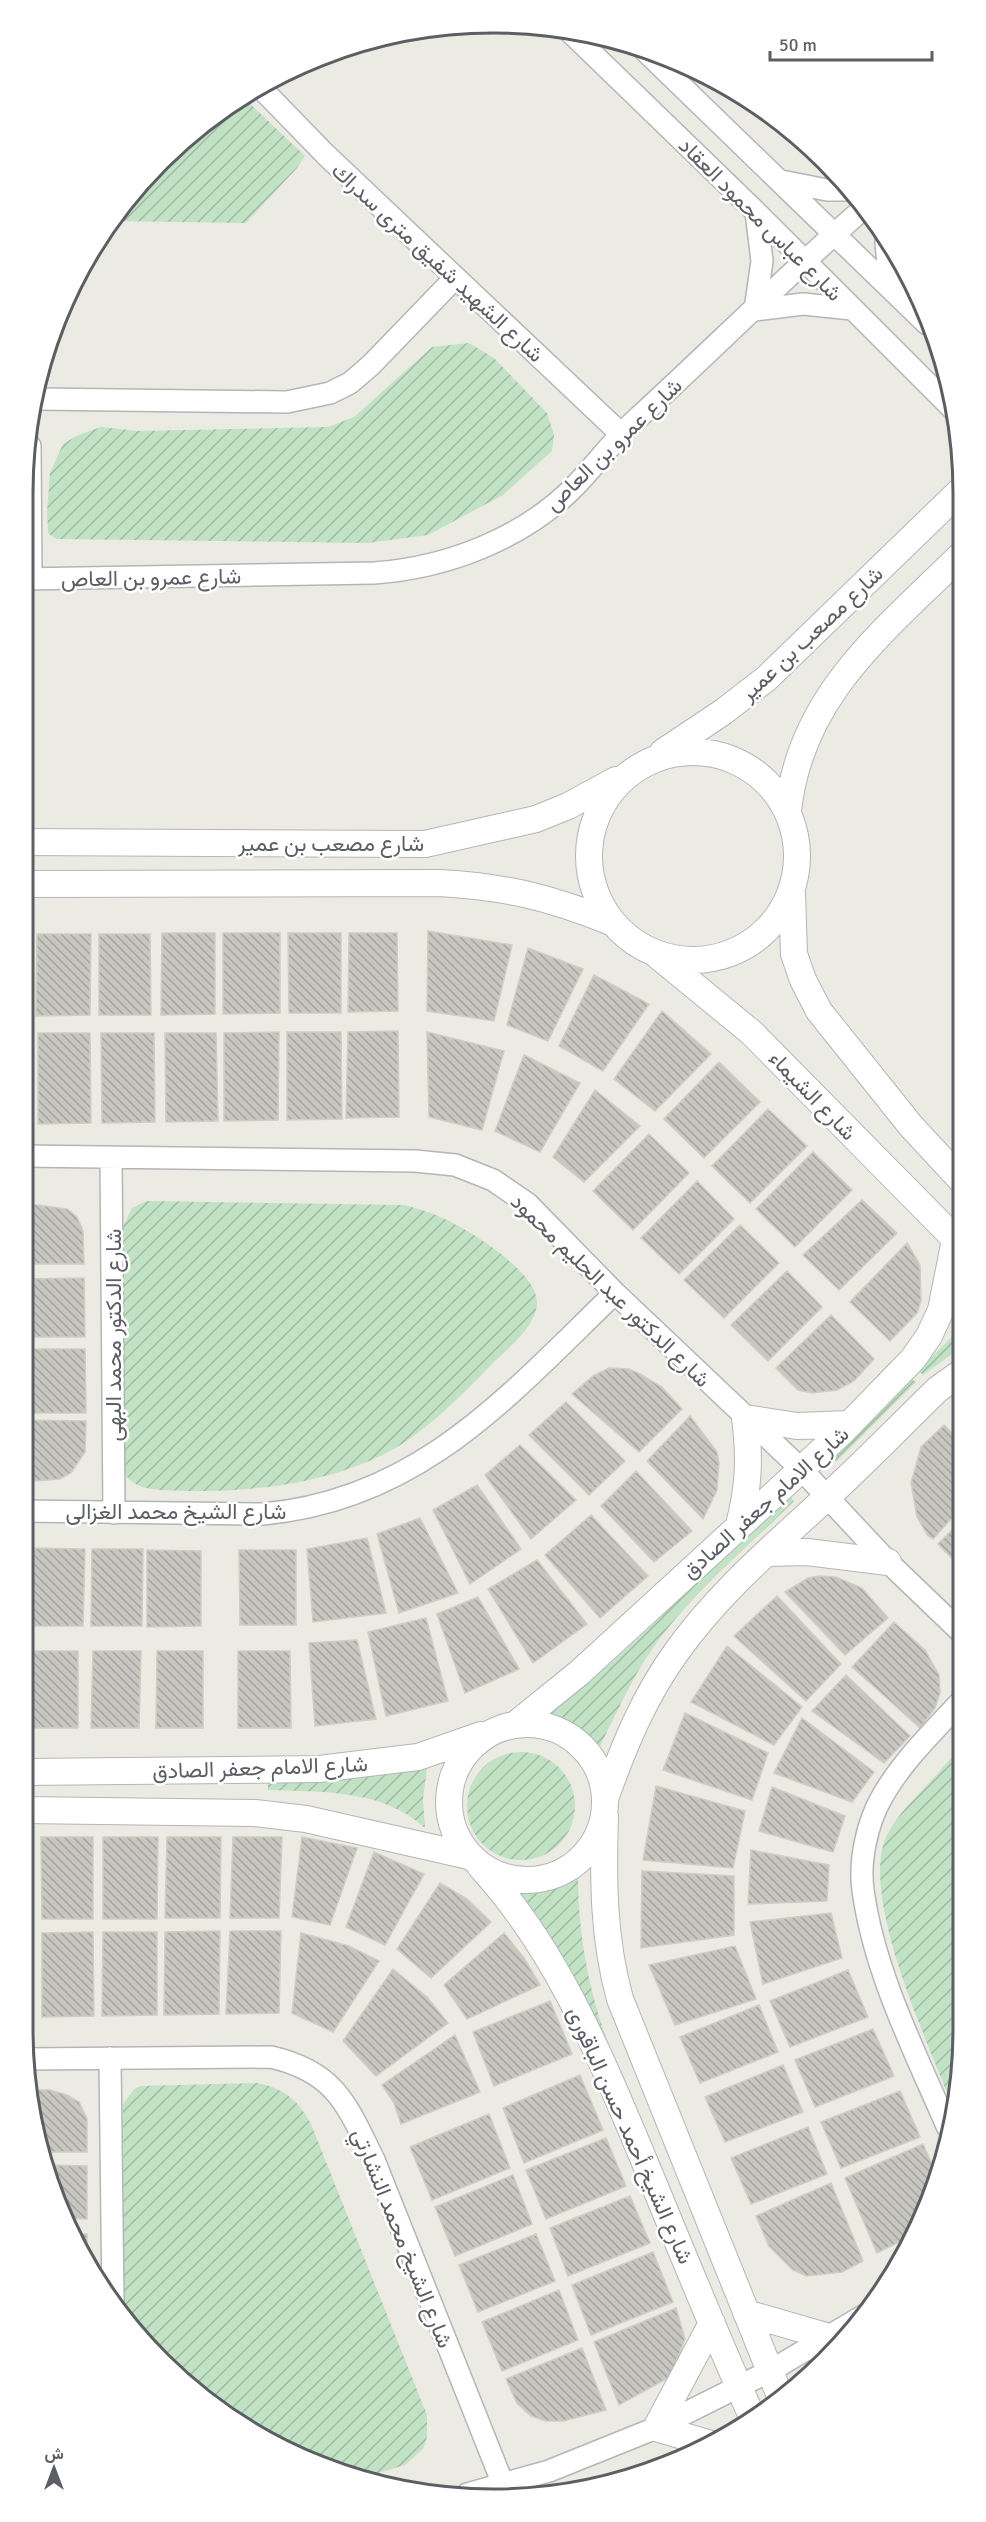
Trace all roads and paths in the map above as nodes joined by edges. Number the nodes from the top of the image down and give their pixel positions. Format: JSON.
{"nodes":[{"id":1,"x":580,"y":41,"type":"edge"},
{"id":2,"x":659,"y":64,"type":"edge"},
{"id":3,"x":266,"y":93,"type":"edge"},
{"id":4,"x":780,"y":181,"type":"junction"},
{"id":5,"x":839,"y":190,"type":"edge"},
{"id":6,"x":756,"y":212,"type":"junction"},
{"id":7,"x":858,"y":213,"type":"edge"},
{"id":8,"x":835,"y":234,"type":"junction"},
{"id":9,"x":887,"y":257,"type":"edge"},
{"id":10,"x":805,"y":261,"type":"junction"},
{"id":11,"x":455,"y":278,"type":"junction"},
{"id":12,"x":897,"y":295,"type":"junction"},
{"id":13,"x":852,"y":309,"type":"junction"},
{"id":14,"x":755,"y":310,"type":"junction"},
{"id":15,"x":917,"y":314,"type":"edge"},
{"id":16,"x":43,"y":399,"type":"edge"},
{"id":17,"x":943,"y":399,"type":"edge"},
{"id":18,"x":620,"y":434,"type":"junction"},
{"id":19,"x":953,"y":498,"type":"edge"},
{"id":20,"x":953,"y":563,"type":"edge"},
{"id":21,"x":33,"y":579,"type":"edge"},
{"id":22,"x":650,"y":760,"type":"junction"},
{"id":23,"x":627,"y":775,"type":"junction"},
{"id":24,"x":788,"y":811,"type":"junction"},
{"id":25,"x":33,"y":842,"type":"edge"},
{"id":26,"x":33,"y":884,"type":"edge"},
{"id":27,"x":792,"y":894,"type":"junction"},
{"id":28,"x":611,"y":922,"type":"junction"},
{"id":29,"x":655,"y":954,"type":"junction"},
{"id":30,"x":33,"y":1156,"type":"edge"},
{"id":31,"x":111,"y":1157,"type":"junction"},
{"id":32,"x":953,"y":1171,"type":"edge"},
{"id":33,"x":953,"y":1238,"type":"edge"},
{"id":34,"x":953,"y":1263,"type":"edge"},
{"id":35,"x":615,"y":1293,"type":"junction"},
{"id":36,"x":953,"y":1378,"type":"edge"},
{"id":37,"x":745,"y":1418,"type":"junction"},
{"id":38,"x":850,"y":1424,"type":"junction"},
{"id":39,"x":801,"y":1469,"type":"junction"},
{"id":40,"x":828,"y":1497,"type":"junction"},
{"id":41,"x":33,"y":1511,"type":"edge"},
{"id":42,"x":114,"y":1513,"type":"junction"},
{"id":43,"x":739,"y":1525,"type":"junction"},
{"id":44,"x":766,"y":1553,"type":"junction"},
{"id":45,"x":888,"y":1562,"type":"junction"},
{"id":46,"x":953,"y":1624,"type":"edge"},
{"id":47,"x":953,"y":1710,"type":"edge"},
{"id":48,"x":504,"y":1727,"type":"junction"},
{"id":49,"x":33,"y":1772,"type":"edge"},
{"id":50,"x":605,"y":1806,"type":"junction"},
{"id":51,"x":33,"y":1810,"type":"edge"},
{"id":52,"x":475,"y":1861,"type":"junction"},
{"id":53,"x":110,"y":2058,"type":"junction"},
{"id":54,"x":34,"y":2059,"type":"edge"},
{"id":55,"x":944,"y":2119,"type":"edge"},
{"id":56,"x":113,"y":2288,"type":"edge"},
{"id":57,"x":746,"y":2313,"type":"junction"},
{"id":58,"x":712,"y":2323,"type":"junction"},
{"id":59,"x":825,"y":2347,"type":"edge"},
{"id":60,"x":824,"y":2348,"type":"edge"},
{"id":61,"x":770,"y":2371,"type":"junction"},
{"id":62,"x":738,"y":2386,"type":"junction"},
{"id":63,"x":778,"y":2390,"type":"edge"},
{"id":64,"x":749,"y":2411,"type":"edge"},
{"id":65,"x":656,"y":2428,"type":"junction"},
{"id":66,"x":699,"y":2440,"type":"edge"},
{"id":67,"x":502,"y":2484,"type":"junction"},
{"id":68,"x":485,"y":2489,"type":"edge"}],
"edges":[{"from":1,"to":6,"type":"street","name":"شارع عباس محمود العقاد"},
{"from":2,"to":4,"type":"street","name":"شارع عباس محمود العقاد"},
{"from":3,"to":11,"type":"street","name":"شارع الشهيد شفيق مترى سدراك"},
{"from":4,"to":5,"type":"street"},
{"from":4,"to":8,"type":"street","name":"شارع عباس محمود العقاد"},
{"from":6,"to":10,"type":"street","name":"شارع عباس محمود العقاد"},
{"from":6,"to":14,"type":"street"},
{"from":7,"to":8,"type":"street","name":"شارع عمرو بن العاص"},
{"from":8,"to":10,"type":"street","name":"شارع عمرو بن العاص"},
{"from":8,"to":12,"type":"street","name":"شارع عباس محمود العقاد"},
{"from":9,"to":12,"type":"street"},
{"from":10,"to":13,"type":"street","name":"شارع عباس محمود العقاد"},
{"from":10,"to":14,"type":"street","name":"شارع عمرو بن العاص"},
{"from":11,"to":16,"type":"street"},
{"from":11,"to":18,"type":"street","name":"شارع الشهيد شفيق مترى سدراك"},
{"from":12,"to":15,"type":"street","name":"شارع عباس محمود العقاد"},
{"from":13,"to":14,"type":"street"},
{"from":13,"to":17,"type":"street","name":"شارع عباس محمود العقاد"},
{"from":14,"to":18,"type":"street","name":"شارع عمرو بن العاص"},
{"from":18,"to":21,"type":"street","name":"شارع عمرو بن العاص"},
{"from":19,"to":22,"type":"street","name":"شارع مصعب بن عمير"},
{"from":20,"to":24,"type":"street"},
{"from":22,"to":23,"type":"street"},
{"from":22,"to":24,"type":"street"},
{"from":23,"to":25,"type":"street","name":"شارع مصعب بن عمير"},
{"from":23,"to":28,"type":"street"},
{"from":24,"to":27,"type":"street"},
{"from":26,"to":28,"type":"street","name":"شارع مصعب بن عمير"},
{"from":27,"to":29,"type":"street"},
{"from":27,"to":32,"type":"street"},
{"from":28,"to":29,"type":"street"},
{"from":29,"to":33,"type":"street","name":"شارع الشيماء"},
{"from":30,"to":31,"type":"street","name":"شارع الدكتور عبد الحليم محمود"},
{"from":31,"to":35,"type":"street","name":"شارع الدكتور عبد الحليم محمود"},
{"from":31,"to":42,"type":"street","name":"شارع الدكتور محمد البهى"},
{"from":34,"to":38,"type":"street","name":"شارع الامام جعفر الصادق"},
{"from":35,"to":37,"type":"street","name":"شارع الدكتور عبد الحليم محمود"},
{"from":35,"to":42,"type":"street","name":"شارع الشيخ محمد الغزالى"},
{"from":36,"to":40,"type":"street","name":"شارع الامام جعفر الصادق"},
{"from":37,"to":38,"type":"street"},
{"from":37,"to":39,"type":"street","name":"شارع الدكتور عبد الحليم محمود"},
{"from":37,"to":43,"type":"street"},
{"from":38,"to":39,"type":"street","name":"شارع الامام جعفر الصادق"},
{"from":39,"to":40,"type":"street","name":"شارع الدكتور عبد الحليم محمود"},
{"from":39,"to":43,"type":"street","name":"شارع الامام جعفر الصادق"},
{"from":40,"to":44,"type":"street","name":"شارع الامام جعفر الصادق"},
{"from":40,"to":45,"type":"street","name":"شارع الدكتور عبد الحليم محمود"},
{"from":41,"to":42,"type":"street","name":"شارع الشيخ محمد الغزالى"},
{"from":43,"to":48,"type":"street","name":"شارع الامام جعفر الصادق"},
{"from":44,"to":45,"type":"street"},
{"from":44,"to":50,"type":"street","name":"شارع الامام جعفر الصادق"},
{"from":45,"to":46,"type":"street","name":"شارع الدكتور عبد الحليم محمود"},
{"from":47,"to":55,"type":"street"},
{"from":48,"to":49,"type":"street","name":"شارع الامام جعفر الصادق"},
{"from":48,"to":50,"type":"street"},
{"from":48,"to":52,"type":"street"},
{"from":50,"to":52,"type":"street"},
{"from":50,"to":57,"type":"street","name":"شارع الشيخ أحمد حسن الباقورى"},
{"from":51,"to":52,"type":"street","name":"شارع الامام جعفر الصادق"},
{"from":52,"to":58,"type":"street","name":"شارع الشيخ أحمد حسن الباقورى"},
{"from":53,"to":54,"type":"street","name":"شارع الشيخ محمد النشارتي"},
{"from":53,"to":56,"type":"street"},
{"from":53,"to":67,"type":"street","name":"شارع الشيخ محمد النشارتي"},
{"from":57,"to":59,"type":"street"},
{"from":57,"to":61,"type":"street","name":"شارع الشيخ أحمد حسن الباقورى"},
{"from":58,"to":62,"type":"street","name":"شارع الشيخ أحمد حسن الباقورى"},
{"from":58,"to":65,"type":"street"},
{"from":60,"to":61,"type":"street"},
{"from":61,"to":62,"type":"street"},
{"from":61,"to":63,"type":"street","name":"شارع الشيخ أحمد حسن الباقورى"},
{"from":62,"to":64,"type":"street","name":"شارع الشيخ أحمد حسن الباقورى"},
{"from":62,"to":65,"type":"street"},
{"from":65,"to":66,"type":"street"},
{"from":65,"to":67,"type":"street"},
{"from":67,"to":68,"type":"street"}]}
